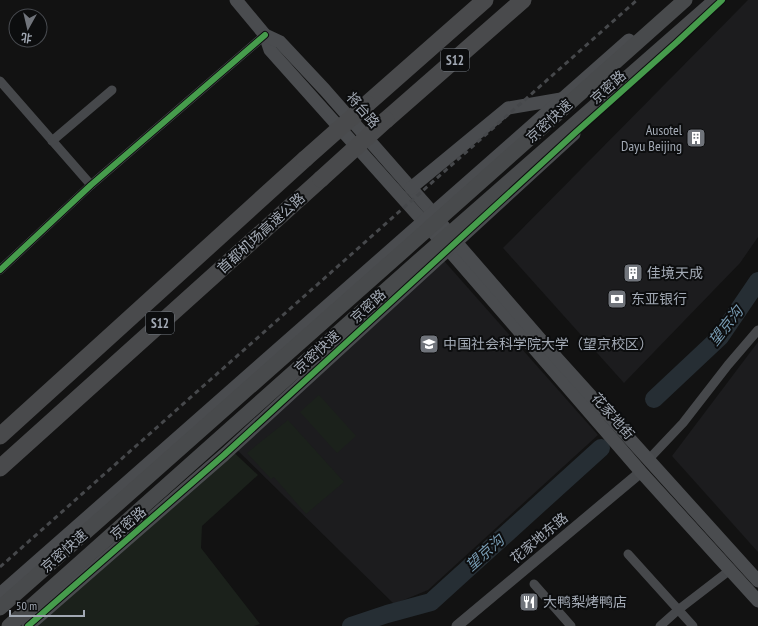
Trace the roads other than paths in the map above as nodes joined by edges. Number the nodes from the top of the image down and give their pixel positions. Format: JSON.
{"nodes":[{"id":1,"x":236,"y":0,"type":"edge"},
{"id":2,"x":485,"y":0,"type":"edge"},
{"id":3,"x":523,"y":0,"type":"edge"},
{"id":4,"x":675,"y":0,"type":"edge"},
{"id":5,"x":685,"y":0,"type":"edge"},
{"id":6,"x":716,"y":0,"type":"edge"},
{"id":7,"x":722,"y":0,"type":"edge"},
{"id":8,"x":265,"y":35,"type":"junction"},
{"id":9,"x":0,"y":81,"type":"edge"},
{"id":10,"x":112,"y":90,"type":"dead end"},
{"id":11,"x":561,"y":99,"type":"junction"},
{"id":12,"x":52,"y":141,"type":"junction"},
{"id":13,"x":91,"y":185,"type":"junction"},
{"id":14,"x":410,"y":188,"type":"junction"},
{"id":15,"x":428,"y":217,"type":"junction"},
{"id":16,"x":452,"y":245,"type":"junction"},
{"id":17,"x":0,"y":270,"type":"edge"},
{"id":18,"x":758,"y":330,"type":"edge"},
{"id":19,"x":0,"y":436,"type":"edge"},
{"id":20,"x":648,"y":460,"type":"junction"},
{"id":21,"x":0,"y":468,"type":"edge"},
{"id":22,"x":641,"y":472,"type":"junction"},
{"id":23,"x":628,"y":554,"type":"dead end"},
{"id":24,"x":730,"y":570,"type":"junction"},
{"id":25,"x":758,"y":581,"type":"edge"},
{"id":26,"x":534,"y":584,"type":"dead end"},
{"id":27,"x":0,"y":594,"type":"edge"},
{"id":28,"x":758,"y":601,"type":"edge"},
{"id":29,"x":0,"y":608,"type":"edge"},
{"id":30,"x":678,"y":610,"type":"junction"},
{"id":31,"x":9,"y":626,"type":"edge"},
{"id":32,"x":28,"y":626,"type":"edge"},
{"id":33,"x":457,"y":626,"type":"edge"},
{"id":34,"x":571,"y":626,"type":"edge"},
{"id":35,"x":660,"y":626,"type":"edge"},
{"id":36,"x":692,"y":626,"type":"edge"}],
"edges":[{"from":1,"to":8,"type":"main road","name":"将台路"},
{"from":2,"to":19,"type":"highway","name":"首都机场高速公路","number":"S12","bridge":true},
{"from":3,"to":21,"type":"highway","name":"首都机场高速公路","number":"S12","bridge":true},
{"from":4,"to":11,"type":"main road","name":"京密路"},
{"from":5,"to":29,"type":"highway","name":"京密快速","bridge":true},
{"from":6,"to":31,"type":"highway","name":"京密快速","bridge":true},
{"from":7,"to":16,"type":"main road","name":"京密路"},
{"from":8,"to":13,"type":"street"},
{"from":8,"to":14,"type":"main road","name":"将台路"},
{"from":8,"to":15,"type":"main road","name":"将台路"},
{"from":9,"to":12,"type":"street"},
{"from":10,"to":12,"type":"street"},
{"from":11,"to":14,"type":"main road"},
{"from":11,"to":15,"type":"main road","name":"京密路"},
{"from":12,"to":13,"type":"street"},
{"from":13,"to":17,"type":"street"},
{"from":14,"to":15,"type":"main road","name":"将台路"},
{"from":15,"to":16,"type":"main road"},
{"from":15,"to":27,"type":"main road","name":"京密路"},
{"from":16,"to":20,"type":"main road","name":"花家地街"},
{"from":16,"to":22,"type":"main road","name":"花家地街"},
{"from":16,"to":32,"type":"main road","name":"京密路"},
{"from":18,"to":20,"type":"street"},
{"from":20,"to":25,"type":"main road","name":"花家地街"},
{"from":22,"to":24,"type":"main road","name":"花家地街"},
{"from":22,"to":33,"type":"street","name":"花家地东路"},
{"from":23,"to":30,"type":"street"},
{"from":24,"to":28,"type":"main road","name":"花家地街"},
{"from":24,"to":30,"type":"street"},
{"from":26,"to":34,"type":"street"},
{"from":30,"to":35,"type":"street"},
{"from":30,"to":36,"type":"street"}]}
